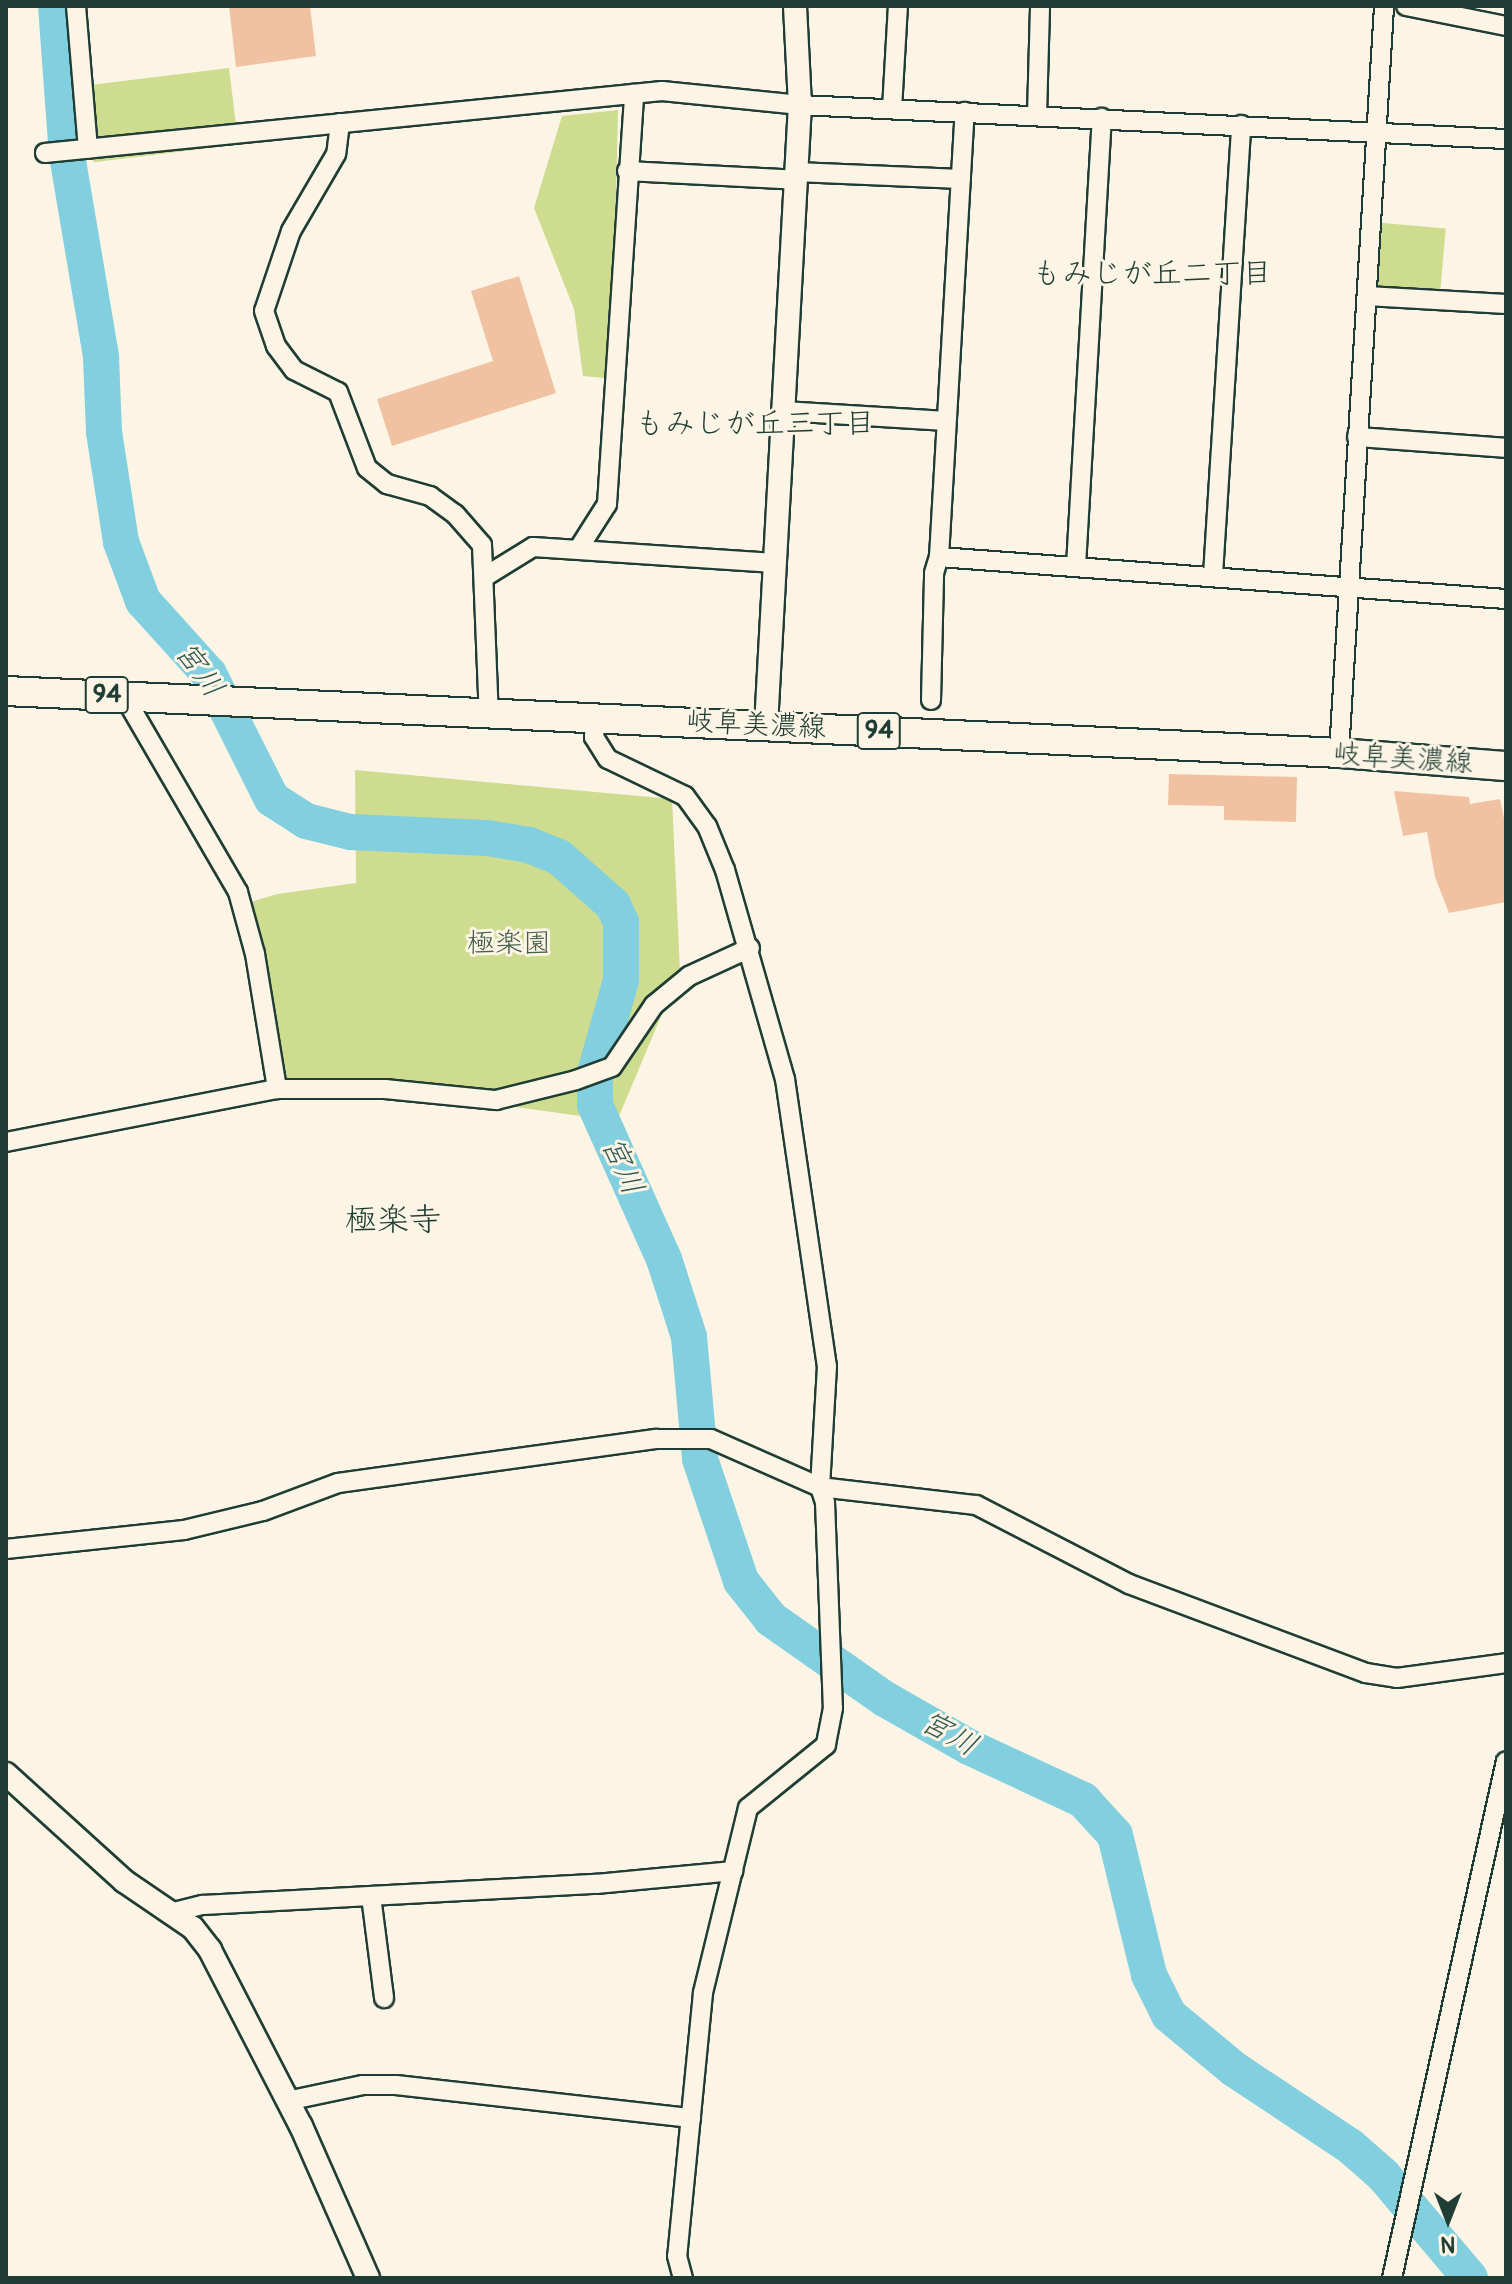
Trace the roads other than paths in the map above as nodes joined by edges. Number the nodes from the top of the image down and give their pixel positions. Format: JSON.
{"nodes":[{"id":1,"x":76,"y":6,"type":"edge"},
{"id":2,"x":795,"y":6,"type":"edge"},
{"id":3,"x":898,"y":6,"type":"edge"},
{"id":4,"x":1040,"y":6,"type":"edge"},
{"id":5,"x":1384,"y":6,"type":"edge"},
{"id":6,"x":1406,"y":6,"type":"edge"},
{"id":7,"x":1506,"y":26,"type":"edge"},
{"id":8,"x":634,"y":94,"type":"junction"},
{"id":9,"x":800,"y":105,"type":"junction"},
{"id":10,"x":892,"y":109,"type":"junction"},
{"id":11,"x":965,"y":112,"type":"junction"},
{"id":12,"x":1037,"y":115,"type":"junction"},
{"id":13,"x":1102,"y":118,"type":"junction"},
{"id":14,"x":340,"y":123,"type":"junction"},
{"id":15,"x":1241,"y":125,"type":"junction"},
{"id":16,"x":1378,"y":131,"type":"junction"},
{"id":17,"x":1506,"y":139,"type":"edge"},
{"id":18,"x":83,"y":148,"type":"junction"},
{"id":19,"x":45,"y":153,"type":"dead end"},
{"id":20,"x":627,"y":171,"type":"junction"},
{"id":21,"x":796,"y":176,"type":"junction"},
{"id":22,"x":961,"y":179,"type":"junction"},
{"id":23,"x":1367,"y":296,"type":"junction"},
{"id":24,"x":1506,"y":304,"type":"edge"},
{"id":25,"x":784,"y":411,"type":"junction"},
{"id":26,"x":946,"y":421,"type":"junction"},
{"id":27,"x":1357,"y":437,"type":"junction"},
{"id":28,"x":1506,"y":448,"type":"edge"},
{"id":29,"x":579,"y":548,"type":"junction"},
{"id":30,"x":939,"y":557,"type":"junction"},
{"id":31,"x":774,"y":563,"type":"junction"},
{"id":32,"x":1076,"y":566,"type":"junction"},
{"id":33,"x":1213,"y":575,"type":"junction"},
{"id":34,"x":486,"y":576,"type":"junction"},
{"id":35,"x":1349,"y":585,"type":"junction"},
{"id":36,"x":1506,"y":599,"type":"edge"},
{"id":37,"x":6,"y":691,"type":"edge"},
{"id":38,"x":124,"y":696,"type":"junction"},
{"id":39,"x":931,"y":700,"type":"dead end"},
{"id":40,"x":489,"y":717,"type":"junction"},
{"id":41,"x":596,"y":717,"type":"junction"},
{"id":42,"x":766,"y":726,"type":"junction"},
{"id":43,"x":1339,"y":753,"type":"junction"},
{"id":44,"x":1506,"y":766,"type":"edge"},
{"id":45,"x":750,"y":948,"type":"junction"},
{"id":46,"x":277,"y":1089,"type":"junction"},
{"id":47,"x":6,"y":1142,"type":"edge"},
{"id":48,"x":820,"y":1487,"type":"junction"},
{"id":49,"x":6,"y":1549,"type":"edge"},
{"id":50,"x":1506,"y":1663,"type":"edge"},
{"id":51,"x":1506,"y":1761,"type":"edge"},
{"id":52,"x":6,"y":1774,"type":"edge"},
{"id":53,"x":733,"y":1871,"type":"junction"},
{"id":54,"x":371,"y":1896,"type":"junction"},
{"id":55,"x":170,"y":1913,"type":"junction"},
{"id":56,"x":384,"y":1998,"type":"dead end"},
{"id":57,"x":287,"y":2101,"type":"junction"},
{"id":58,"x":691,"y":2118,"type":"junction"},
{"id":59,"x":368,"y":2278,"type":"edge"},
{"id":60,"x":683,"y":2278,"type":"edge"},
{"id":61,"x":1392,"y":2278,"type":"edge"}],
"edges":[{"from":1,"to":18,"type":"street"},
{"from":2,"to":9,"type":"street"},
{"from":3,"to":10,"type":"street"},
{"from":4,"to":12,"type":"street"},
{"from":5,"to":16,"type":"street"},
{"from":6,"to":7,"type":"street"},
{"from":8,"to":9,"type":"street"},
{"from":8,"to":14,"type":"street"},
{"from":8,"to":20,"type":"street"},
{"from":9,"to":10,"type":"street"},
{"from":9,"to":21,"type":"street"},
{"from":10,"to":11,"type":"street"},
{"from":11,"to":12,"type":"street"},
{"from":11,"to":22,"type":"street"},
{"from":12,"to":13,"type":"street"},
{"from":13,"to":15,"type":"street"},
{"from":13,"to":32,"type":"street"},
{"from":14,"to":18,"type":"street"},
{"from":14,"to":34,"type":"street"},
{"from":15,"to":16,"type":"street"},
{"from":15,"to":33,"type":"street"},
{"from":16,"to":17,"type":"street"},
{"from":16,"to":23,"type":"street"},
{"from":18,"to":19,"type":"street"},
{"from":20,"to":21,"type":"street"},
{"from":20,"to":29,"type":"street"},
{"from":21,"to":22,"type":"street"},
{"from":21,"to":25,"type":"street"},
{"from":22,"to":26,"type":"street"},
{"from":23,"to":24,"type":"street"},
{"from":23,"to":27,"type":"street"},
{"from":25,"to":26,"type":"street"},
{"from":25,"to":31,"type":"street"},
{"from":26,"to":30,"type":"street"},
{"from":27,"to":28,"type":"street"},
{"from":27,"to":35,"type":"street"},
{"from":29,"to":31,"type":"street"},
{"from":29,"to":34,"type":"street"},
{"from":30,"to":32,"type":"street"},
{"from":30,"to":39,"type":"street"},
{"from":31,"to":42,"type":"street"},
{"from":32,"to":33,"type":"street"},
{"from":33,"to":35,"type":"street"},
{"from":34,"to":40,"type":"street"},
{"from":35,"to":36,"type":"street"},
{"from":35,"to":43,"type":"street"},
{"from":37,"to":38,"type":"main road","name":"岐阜美濃線","number":"94"},
{"from":38,"to":40,"type":"main road","name":"岐阜美濃線","number":"94"},
{"from":38,"to":46,"type":"street"},
{"from":40,"to":41,"type":"main road","name":"岐阜美濃線","number":"94"},
{"from":41,"to":42,"type":"main road","name":"岐阜美濃線","number":"94"},
{"from":41,"to":45,"type":"street"},
{"from":42,"to":43,"type":"main road","name":"岐阜美濃線","number":"94"},
{"from":43,"to":44,"type":"main road","name":"岐阜美濃線","number":"94"},
{"from":45,"to":46,"type":"street"},
{"from":45,"to":48,"type":"street"},
{"from":46,"to":47,"type":"street"},
{"from":48,"to":49,"type":"street"},
{"from":48,"to":50,"type":"street"},
{"from":48,"to":53,"type":"street"},
{"from":51,"to":61,"type":"street"},
{"from":52,"to":55,"type":"street"},
{"from":53,"to":54,"type":"street"},
{"from":53,"to":58,"type":"street"},
{"from":54,"to":55,"type":"street"},
{"from":54,"to":56,"type":"street"},
{"from":55,"to":57,"type":"street"},
{"from":57,"to":58,"type":"street"},
{"from":57,"to":59,"type":"street"},
{"from":58,"to":60,"type":"street"}]}
